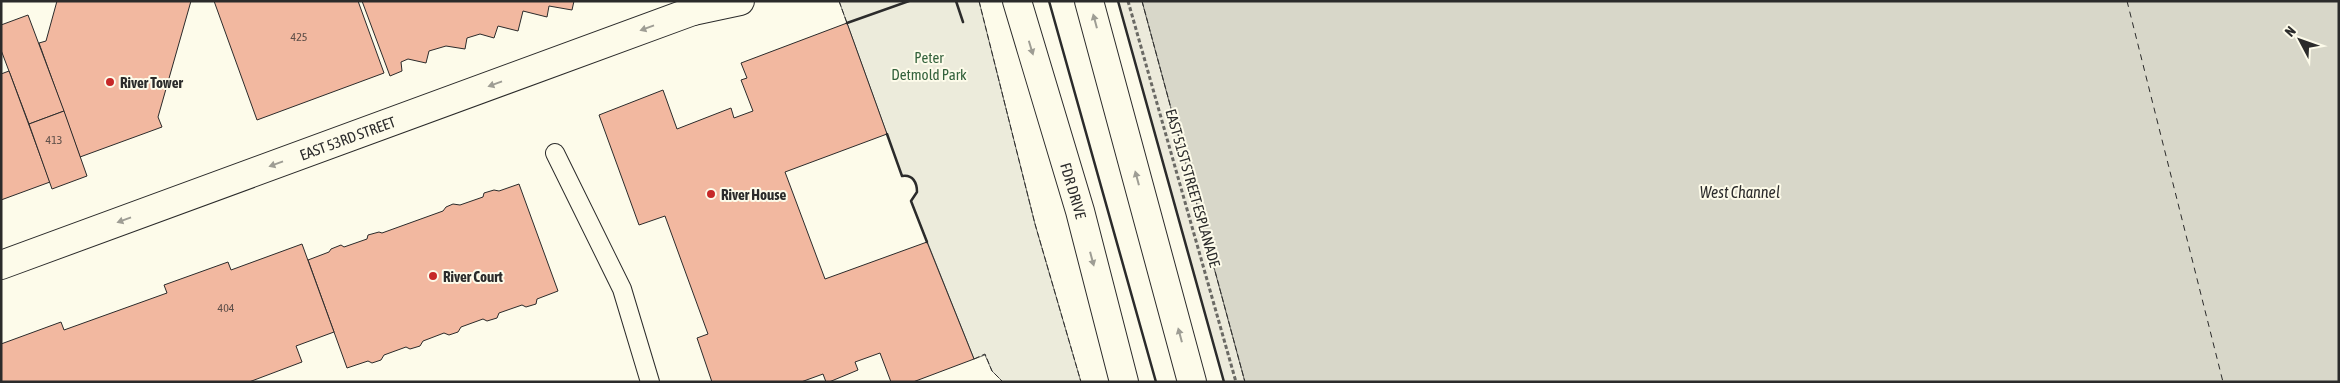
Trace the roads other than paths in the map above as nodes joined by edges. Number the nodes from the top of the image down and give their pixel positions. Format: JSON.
{"nodes":[{"id":1,"x":740,"y":1,"type":"edge"},
{"id":2,"x":1017,"y":1,"type":"edge"},
{"id":3,"x":1089,"y":1,"type":"edge"},
{"id":4,"x":555,"y":154,"type":"dead end"},
{"id":5,"x":1,"y":265,"type":"edge"},
{"id":6,"x":650,"y":382,"type":"edge"},
{"id":7,"x":1124,"y":382,"type":"edge"},
{"id":8,"x":1192,"y":382,"type":"edge"}],
"edges":[{"from":1,"to":5,"type":"main road","name":"EAST 53RD STREET","one_way":true},
{"from":2,"to":7,"type":"main road","name":"FDR DRIVE","one_way":true},
{"from":8,"to":3,"type":"main road","one_way":true},
{"from":4,"to":6,"type":"lane"}]}
